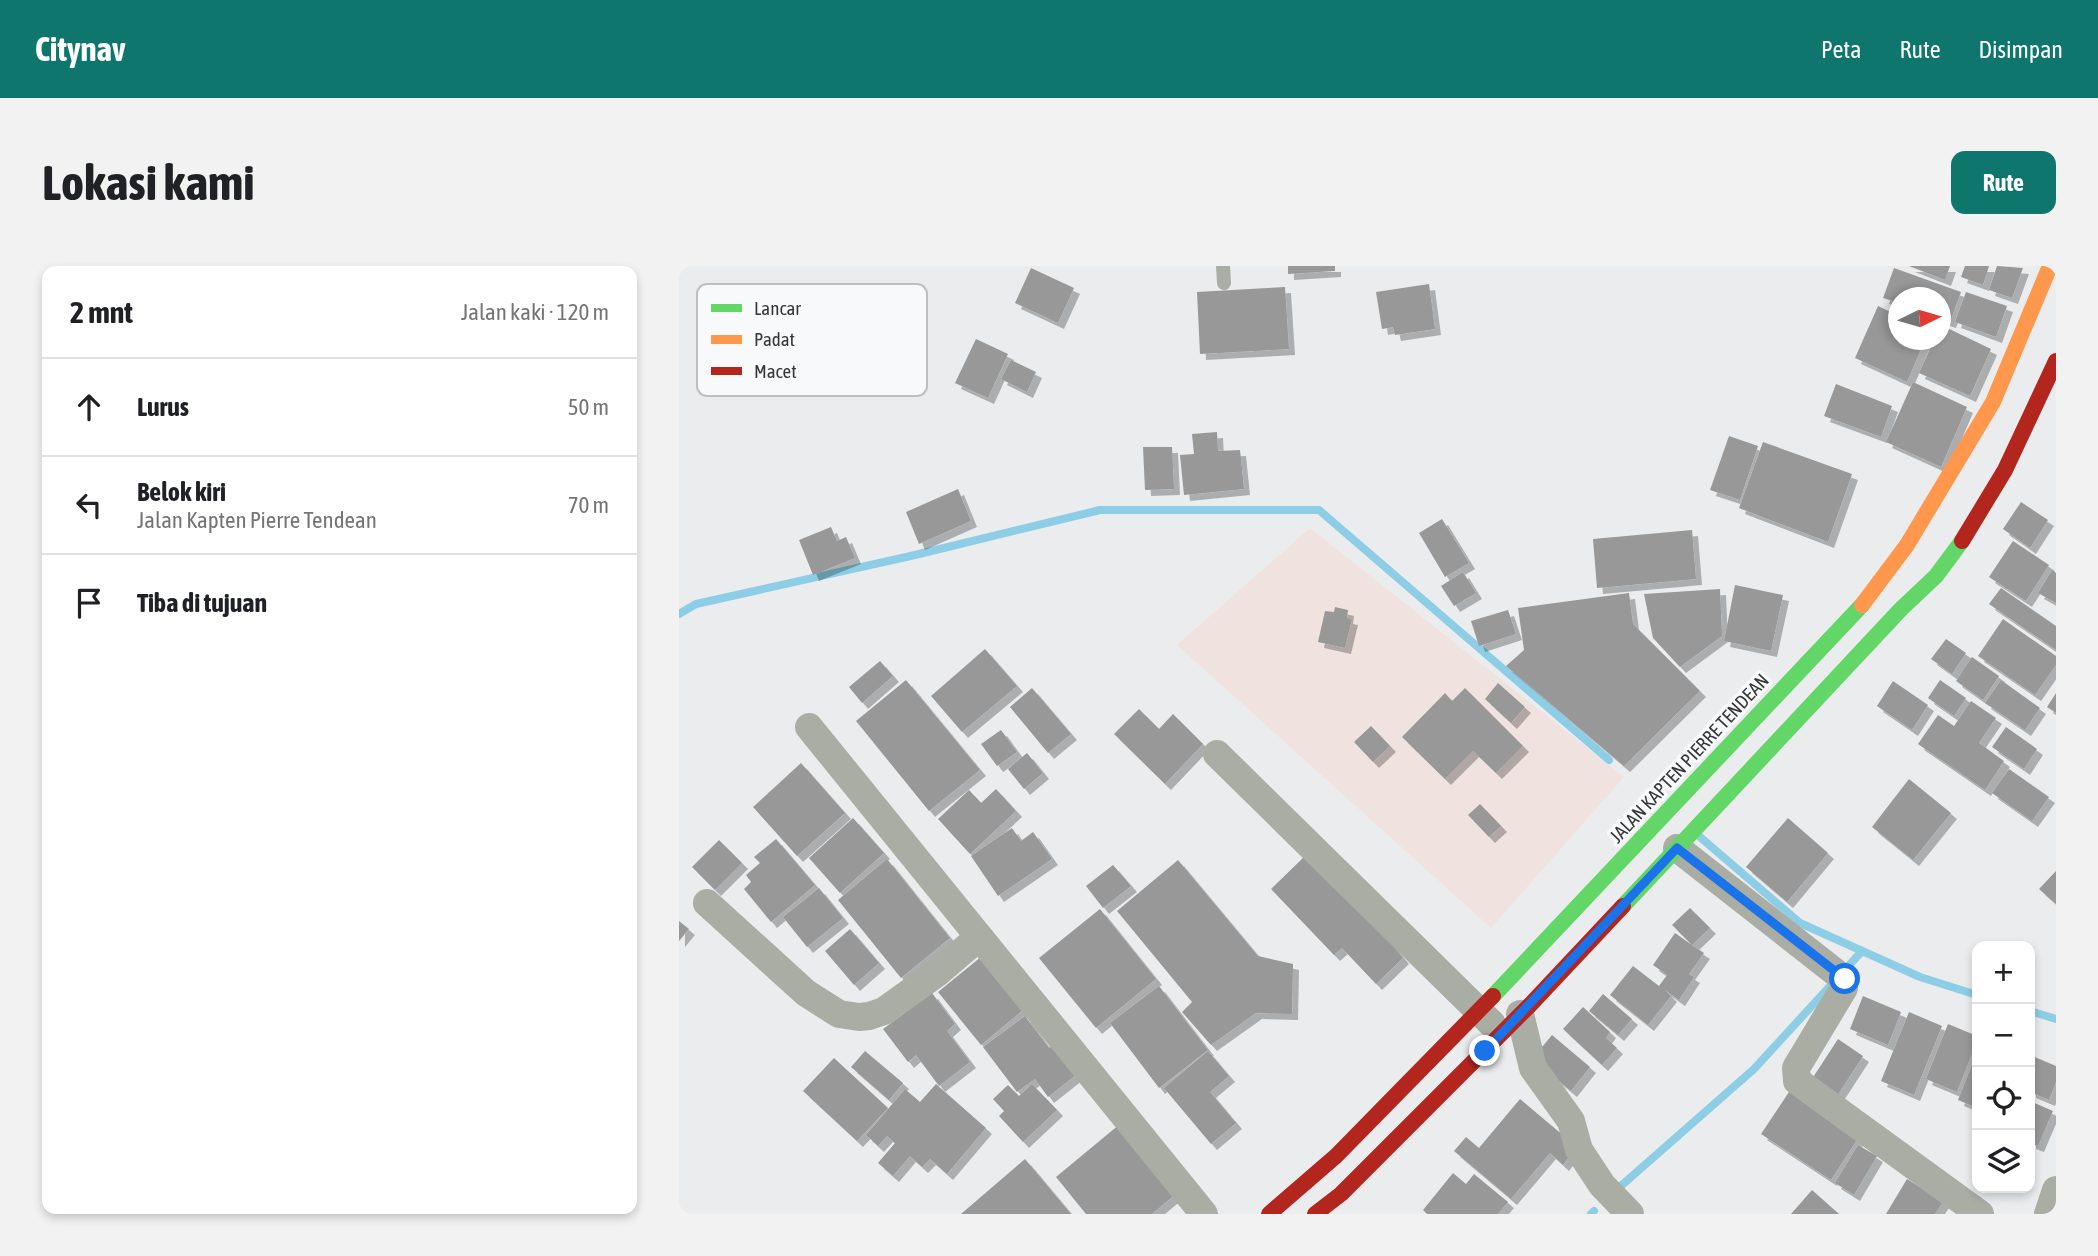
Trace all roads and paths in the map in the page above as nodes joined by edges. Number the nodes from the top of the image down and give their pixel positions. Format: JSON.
{"nodes":[{"id":1,"x":1223,"y":266,"type":"edge"},
{"id":2,"x":2050,"y":266,"type":"edge"},
{"id":3,"x":1224,"y":283,"type":"dead end"},
{"id":4,"x":2056,"y":360,"type":"edge"},
{"id":5,"x":809,"y":727,"type":"dead end"},
{"id":6,"x":1217,"y":754,"type":"dead end"},
{"id":7,"x":1677,"y":848,"type":"junction"},
{"id":8,"x":707,"y":903,"type":"dead end"},
{"id":9,"x":979,"y":937,"type":"junction"},
{"id":10,"x":1478,"y":1011,"type":"junction"},
{"id":11,"x":1511,"y":1024,"type":"junction"},
{"id":12,"x":2056,"y":1190,"type":"edge"},
{"id":13,"x":1204,"y":1214,"type":"edge"},
{"id":14,"x":1269,"y":1214,"type":"edge"},
{"id":15,"x":1315,"y":1214,"type":"edge"},
{"id":16,"x":1630,"y":1214,"type":"edge"},
{"id":17,"x":1980,"y":1214,"type":"edge"},
{"id":18,"x":2047,"y":1214,"type":"edge"}],
"edges":[{"from":1,"to":3,"type":"lane"},
{"from":2,"to":10,"type":"main road","name":"JALAN KAPTEN PIERRE TENDEAN"},
{"from":4,"to":7,"type":"main road"},
{"from":5,"to":9,"type":"street"},
{"from":6,"to":10,"type":"street"},
{"from":7,"to":11,"type":"main road"},
{"from":7,"to":17,"type":"street"},
{"from":8,"to":9,"type":"street"},
{"from":9,"to":13,"type":"street"},
{"from":10,"to":11,"type":"street"},
{"from":10,"to":14,"type":"main road","name":"JALAN KAPTEN PIERRE TENDEAN"},
{"from":11,"to":15,"type":"main road"},
{"from":11,"to":16,"type":"street"},
{"from":12,"to":18,"type":"street"}]}
